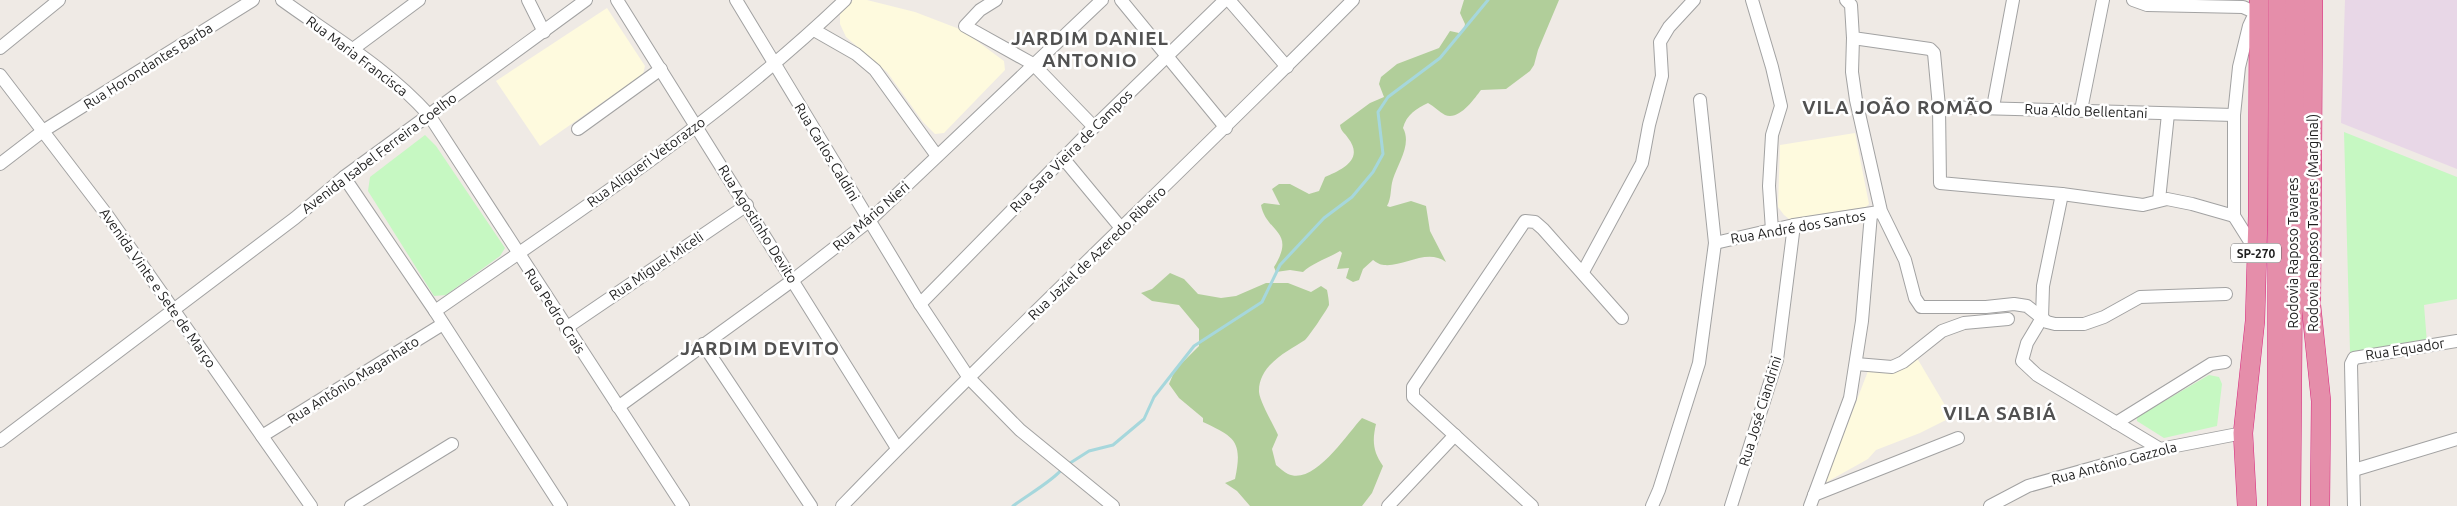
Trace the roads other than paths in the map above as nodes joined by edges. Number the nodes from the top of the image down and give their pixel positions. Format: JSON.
{"nodes":[{"id":1,"x":59,"y":0,"type":"edge"},
{"id":2,"x":253,"y":0,"type":"edge"},
{"id":3,"x":282,"y":0,"type":"edge"},
{"id":4,"x":419,"y":0,"type":"edge"},
{"id":5,"x":528,"y":0,"type":"edge"},
{"id":6,"x":586,"y":0,"type":"edge"},
{"id":7,"x":617,"y":0,"type":"edge"},
{"id":8,"x":736,"y":0,"type":"edge"},
{"id":9,"x":846,"y":0,"type":"edge"},
{"id":10,"x":996,"y":0,"type":"edge"},
{"id":11,"x":1102,"y":0,"type":"edge"},
{"id":12,"x":1121,"y":0,"type":"edge"},
{"id":13,"x":1225,"y":0,"type":"edge"},
{"id":14,"x":1230,"y":0,"type":"edge"},
{"id":15,"x":1353,"y":0,"type":"edge"},
{"id":16,"x":1694,"y":0,"type":"edge"},
{"id":17,"x":1752,"y":0,"type":"edge"},
{"id":18,"x":1846,"y":0,"type":"edge"},
{"id":19,"x":2014,"y":0,"type":"edge"},
{"id":20,"x":2103,"y":0,"type":"edge"},
{"id":21,"x":2133,"y":0,"type":"edge"},
{"id":22,"x":2278,"y":0,"type":"edge"},
{"id":23,"x":2295,"y":0,"type":"edge"},
{"id":24,"x":2313,"y":0,"type":"edge"},
{"id":25,"x":2253,"y":7,"type":"edge"},
{"id":26,"x":814,"y":30,"type":"junction"},
{"id":27,"x":544,"y":32,"type":"junction"},
{"id":28,"x":1853,"y":38,"type":"junction"},
{"id":29,"x":0,"y":48,"type":"edge"},
{"id":30,"x":353,"y":49,"type":"junction"},
{"id":31,"x":1166,"y":56,"type":"junction"},
{"id":32,"x":773,"y":64,"type":"junction"},
{"id":33,"x":1033,"y":64,"type":"junction"},
{"id":34,"x":1286,"y":67,"type":"junction"},
{"id":35,"x":661,"y":69,"type":"junction"},
{"id":36,"x":0,"y":75,"type":"edge"},
{"id":37,"x":1700,"y":100,"type":"dead end"},
{"id":38,"x":1939,"y":107,"type":"junction"},
{"id":39,"x":1993,"y":107,"type":"junction"},
{"id":40,"x":2081,"y":110,"type":"junction"},
{"id":41,"x":2168,"y":114,"type":"junction"},
{"id":42,"x":2234,"y":114,"type":"junction"},
{"id":43,"x":429,"y":115,"type":"junction"},
{"id":44,"x":697,"y":126,"type":"junction"},
{"id":45,"x":1094,"y":127,"type":"junction"},
{"id":46,"x":1226,"y":128,"type":"junction"},
{"id":47,"x":578,"y":129,"type":"dead end"},
{"id":48,"x":43,"y":131,"type":"junction"},
{"id":49,"x":937,"y":156,"type":"junction"},
{"id":50,"x":1064,"y":158,"type":"junction"},
{"id":51,"x":0,"y":164,"type":"edge"},
{"id":52,"x":344,"y":177,"type":"junction"},
{"id":53,"x":2062,"y":194,"type":"junction"},
{"id":54,"x":2159,"y":200,"type":"junction"},
{"id":55,"x":747,"y":205,"type":"junction"},
{"id":56,"x":1876,"y":213,"type":"junction"},
{"id":57,"x":2234,"y":216,"type":"junction"},
{"id":58,"x":869,"y":221,"type":"junction"},
{"id":59,"x":1794,"y":225,"type":"junction"},
{"id":60,"x":1121,"y":228,"type":"junction"},
{"id":61,"x":1772,"y":230,"type":"junction"},
{"id":62,"x":1715,"y":243,"type":"junction"},
{"id":63,"x":2256,"y":251,"type":"junction"},
{"id":64,"x":517,"y":254,"type":"junction"},
{"id":65,"x":1583,"y":272,"type":"junction"},
{"id":66,"x":793,"y":280,"type":"junction"},
{"id":67,"x":2226,"y":294,"type":"dead end"},
{"id":68,"x":920,"y":304,"type":"junction"},
{"id":69,"x":173,"y":308,"type":"junction"},
{"id":70,"x":435,"y":311,"type":"junction"},
{"id":71,"x":1622,"y":318,"type":"dead end"},
{"id":72,"x":2042,"y":318,"type":"junction"},
{"id":73,"x":2008,"y":319,"type":"dead end"},
{"id":74,"x":443,"y":324,"type":"junction"},
{"id":75,"x":566,"y":328,"type":"junction"},
{"id":76,"x":2457,"y":342,"type":"edge"},
{"id":77,"x":703,"y":344,"type":"junction"},
{"id":78,"x":2225,"y":362,"type":"dead end"},
{"id":79,"x":1856,"y":364,"type":"junction"},
{"id":80,"x":970,"y":378,"type":"junction"},
{"id":81,"x":618,"y":407,"type":"junction"},
{"id":82,"x":2116,"y":423,"type":"junction"},
{"id":83,"x":2243,"y":433,"type":"junction"},
{"id":84,"x":1455,"y":435,"type":"junction"},
{"id":85,"x":262,"y":436,"type":"junction"},
{"id":86,"x":1958,"y":438,"type":"dead end"},
{"id":87,"x":2457,"y":439,"type":"edge"},
{"id":88,"x":0,"y":441,"type":"edge"},
{"id":89,"x":452,"y":444,"type":"dead end"},
{"id":90,"x":897,"y":448,"type":"junction"},
{"id":91,"x":2160,"y":449,"type":"junction"},
{"id":92,"x":2354,"y":470,"type":"junction"},
{"id":93,"x":1812,"y":501,"type":"edge"},
{"id":94,"x":311,"y":506,"type":"edge"},
{"id":95,"x":351,"y":506,"type":"edge"},
{"id":96,"x":561,"y":506,"type":"edge"},
{"id":97,"x":683,"y":506,"type":"edge"},
{"id":98,"x":810,"y":506,"type":"edge"},
{"id":99,"x":842,"y":506,"type":"edge"},
{"id":100,"x":1113,"y":506,"type":"edge"},
{"id":101,"x":1388,"y":506,"type":"edge"},
{"id":102,"x":1532,"y":506,"type":"edge"},
{"id":103,"x":1652,"y":506,"type":"edge"},
{"id":104,"x":1731,"y":506,"type":"edge"},
{"id":105,"x":1990,"y":506,"type":"edge"},
{"id":106,"x":2247,"y":506,"type":"edge"},
{"id":107,"x":2277,"y":506,"type":"edge"},
{"id":108,"x":2291,"y":506,"type":"edge"},
{"id":109,"x":2320,"y":506,"type":"edge"},
{"id":110,"x":2354,"y":506,"type":"edge"}],
"edges":[{"from":1,"to":29,"type":"street"},
{"from":2,"to":48,"type":"street","name":"Rua Horondantes Barba"},
{"from":3,"to":30,"type":"street","name":"Rua Maria Francisca"},
{"from":4,"to":30,"type":"street"},
{"from":5,"to":27,"type":"street"},
{"from":6,"to":27,"type":"street","name":"Avenida Isabel Ferreira Coelho"},
{"from":7,"to":35,"type":"street","name":"Rua Agostinho Devito"},
{"from":8,"to":32,"type":"street","name":"Rua Carlos Caldini"},
{"from":9,"to":26,"type":"street","name":"Rua Aligueri Vetorazzo"},
{"from":10,"to":33,"type":"street"},
{"from":11,"to":33,"type":"street","name":"Rua Mário Nieri"},
{"from":12,"to":31,"type":"street"},
{"from":13,"to":31,"type":"street","name":"Rua Sara Vieira de Campos"},
{"from":14,"to":34,"type":"street"},
{"from":15,"to":34,"type":"street","name":"Rua Jaziel de Azeredo Ribeiro"},
{"from":16,"to":65,"type":"street"},
{"from":17,"to":61,"type":"street"},
{"from":18,"to":28,"type":"street"},
{"from":19,"to":39,"type":"street"},
{"from":20,"to":40,"type":"street"},
{"from":21,"to":25,"type":"street"},
{"from":22,"to":107,"type":"highway","name":"Rodovia Raposo Tavares","number":"SP-270"},
{"from":23,"to":108,"type":"highway","name":"Rodovia Raposo Tavares","number":"SP-270"},
{"from":24,"to":109,"type":"highway","name":"Rodovia Raposo Tavares (Marginal)"},
{"from":25,"to":42,"type":"street"},
{"from":25,"to":63,"type":"highway","number":"SP-270"},
{"from":26,"to":32,"type":"street","name":"Rua Aligueri Vetorazzo"},
{"from":26,"to":49,"type":"street"},
{"from":27,"to":43,"type":"street","name":"Avenida Isabel Ferreira Coelho"},
{"from":28,"to":38,"type":"street"},
{"from":28,"to":56,"type":"street"},
{"from":30,"to":43,"type":"street","name":"Rua Maria Francisca"},
{"from":31,"to":45,"type":"street","name":"Rua Sara Vieira de Campos"},
{"from":31,"to":46,"type":"street"},
{"from":32,"to":44,"type":"street","name":"Rua Aligueri Vetorazzo"},
{"from":32,"to":58,"type":"street","name":"Rua Carlos Caldini"},
{"from":33,"to":45,"type":"street"},
{"from":33,"to":49,"type":"street","name":"Rua Mário Nieri"},
{"from":34,"to":46,"type":"street","name":"Rua Jaziel de Azeredo Ribeiro"},
{"from":35,"to":44,"type":"street","name":"Rua Agostinho Devito"},
{"from":35,"to":47,"type":"street"},
{"from":36,"to":48,"type":"street","name":"Avenida Vinte e Sete de Março"},
{"from":37,"to":62,"type":"street"},
{"from":38,"to":39,"type":"street","name":"Rua Aldo Bellentani"},
{"from":38,"to":53,"type":"street"},
{"from":39,"to":40,"type":"street","name":"Rua Aldo Bellentani"},
{"from":40,"to":41,"type":"street","name":"Rua Aldo Bellentani"},
{"from":41,"to":42,"type":"street","name":"Rua Aldo Bellentani"},
{"from":41,"to":54,"type":"street"},
{"from":42,"to":57,"type":"street"},
{"from":43,"to":52,"type":"street","name":"Avenida Isabel Ferreira Coelho"},
{"from":43,"to":64,"type":"street","name":"Rua Pedro Crais"},
{"from":44,"to":55,"type":"street","name":"Rua Agostinho Devito"},
{"from":44,"to":64,"type":"street","name":"Rua Aligueri Vetorazzo"},
{"from":45,"to":50,"type":"street","name":"Rua Sara Vieira de Campos"},
{"from":46,"to":60,"type":"street","name":"Rua Jaziel de Azeredo Ribeiro"},
{"from":48,"to":51,"type":"street","name":"Rua Horondantes Barba"},
{"from":48,"to":69,"type":"street","name":"Avenida Vinte e Sete de Março"},
{"from":49,"to":58,"type":"street","name":"Rua Mário Nieri"},
{"from":50,"to":60,"type":"street"},
{"from":50,"to":68,"type":"street","name":"Rua Sara Vieira de Campos"},
{"from":52,"to":69,"type":"street","name":"Avenida Isabel Ferreira Coelho"},
{"from":52,"to":70,"type":"street"},
{"from":53,"to":54,"type":"street"},
{"from":53,"to":72,"type":"street"},
{"from":54,"to":57,"type":"street"},
{"from":55,"to":66,"type":"street","name":"Rua Agostinho Devito"},
{"from":55,"to":75,"type":"street","name":"Rua Miguel Miceli"},
{"from":56,"to":59,"type":"street","name":"Rua André dos Santos"},
{"from":56,"to":72,"type":"street"},
{"from":56,"to":79,"type":"street"},
{"from":57,"to":63,"type":"street"},
{"from":58,"to":66,"type":"street","name":"Rua Mário Nieri"},
{"from":58,"to":68,"type":"street","name":"Rua Carlos Caldini"},
{"from":59,"to":61,"type":"street","name":"Rua André dos Santos"},
{"from":59,"to":104,"type":"street","name":"Rua José Ciandrini"},
{"from":60,"to":80,"type":"street","name":"Rua Jaziel de Azeredo Ribeiro"},
{"from":61,"to":62,"type":"street","name":"Rua André dos Santos"},
{"from":62,"to":103,"type":"street"},
{"from":63,"to":83,"type":"highway","number":"SP-270"},
{"from":64,"to":70,"type":"street","name":"Rua Aligueri Vetorazzo"},
{"from":64,"to":75,"type":"street","name":"Rua Pedro Crais"},
{"from":65,"to":71,"type":"street"},
{"from":65,"to":84,"type":"street"},
{"from":66,"to":77,"type":"street","name":"Rua Mário Nieri"},
{"from":66,"to":90,"type":"street","name":"Rua Agostinho Devito"},
{"from":67,"to":72,"type":"street"},
{"from":68,"to":80,"type":"street","name":"Rua Carlos Caldini"},
{"from":69,"to":85,"type":"street","name":"Avenida Vinte e Sete de Março"},
{"from":69,"to":88,"type":"street","name":"Avenida Isabel Ferreira Coelho"},
{"from":70,"to":74,"type":"street"},
{"from":72,"to":82,"type":"street"},
{"from":73,"to":79,"type":"street"},
{"from":74,"to":85,"type":"street","name":"Rua Antônio Maganhato"},
{"from":74,"to":96,"type":"street"},
{"from":75,"to":81,"type":"street","name":"Rua Pedro Crais"},
{"from":76,"to":92,"type":"street","name":"Rua Equador"},
{"from":77,"to":81,"type":"street","name":"Rua Mário Nieri"},
{"from":77,"to":98,"type":"street"},
{"from":78,"to":82,"type":"street"},
{"from":79,"to":93,"type":"street"},
{"from":80,"to":90,"type":"street","name":"Rua Jaziel de Azeredo Ribeiro"},
{"from":80,"to":100,"type":"street","name":"Rua Carlos Caldini"},
{"from":81,"to":97,"type":"street","name":"Rua Pedro Crais"},
{"from":82,"to":91,"type":"street"},
{"from":83,"to":91,"type":"street","name":"Rua Antônio Gazzola"},
{"from":83,"to":106,"type":"highway","number":"SP-270"},
{"from":84,"to":101,"type":"street"},
{"from":84,"to":102,"type":"street"},
{"from":85,"to":94,"type":"street","name":"Avenida Vinte e Sete de Março"},
{"from":86,"to":93,"type":"street"},
{"from":87,"to":92,"type":"street"},
{"from":89,"to":95,"type":"street"},
{"from":90,"to":99,"type":"street","name":"Rua Jaziel de Azeredo Ribeiro"},
{"from":91,"to":105,"type":"street","name":"Rua Antônio Gazzola"},
{"from":92,"to":110,"type":"street"}]}
